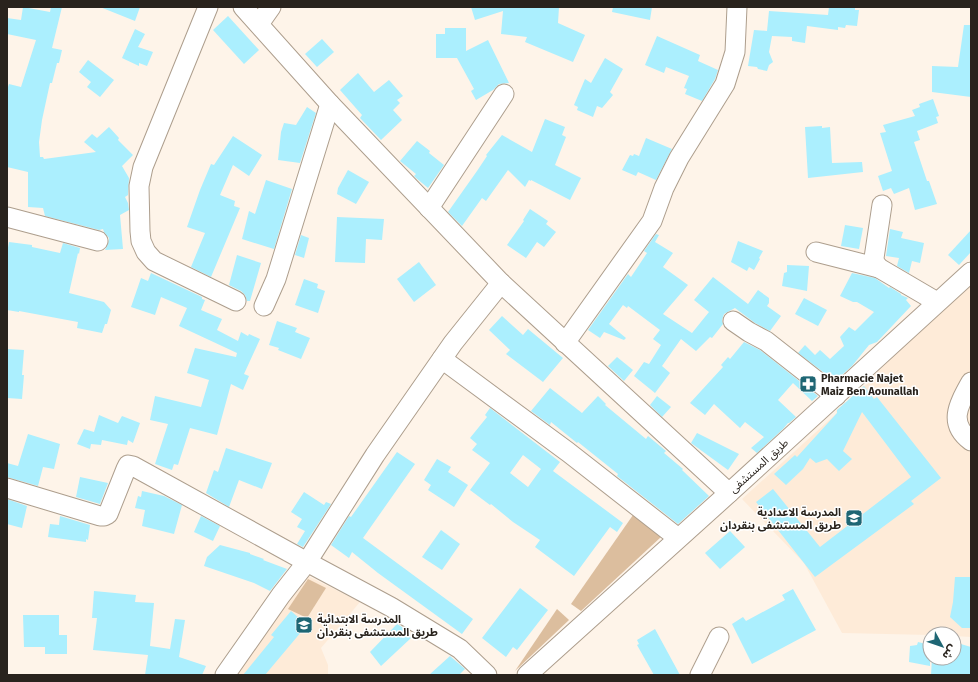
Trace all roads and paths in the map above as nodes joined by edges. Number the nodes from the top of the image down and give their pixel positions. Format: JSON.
{"nodes":[{"id":1,"x":208,"y":7,"type":"edge"},
{"id":2,"x":243,"y":7,"type":"edge"},
{"id":3,"x":271,"y":7,"type":"edge"},
{"id":4,"x":737,"y":7,"type":"edge"},
{"id":5,"x":259,"y":24,"type":"junction"},
{"id":6,"x":504,"y":94,"type":"dead end"},
{"id":7,"x":330,"y":104,"type":"junction"},
{"id":8,"x":882,"y":205,"type":"dead end"},
{"id":9,"x":429,"y":208,"type":"junction"},
{"id":10,"x":7,"y":217,"type":"edge"},
{"id":11,"x":98,"y":240,"type":"dead end"},
{"id":12,"x":816,"y":252,"type":"dead end"},
{"id":13,"x":879,"y":268,"type":"junction"},
{"id":14,"x":971,"y":272,"type":"edge"},
{"id":15,"x":502,"y":283,"type":"junction"},
{"id":16,"x":236,"y":301,"type":"dead end"},
{"id":17,"x":937,"y":302,"type":"junction"},
{"id":18,"x":264,"y":306,"type":"dead end"},
{"id":19,"x":734,"y":321,"type":"dead end"},
{"id":20,"x":565,"y":343,"type":"junction"},
{"id":21,"x":442,"y":359,"type":"junction"},
{"id":22,"x":971,"y":382,"type":"edge"},
{"id":23,"x":836,"y":396,"type":"junction"},
{"id":24,"x":971,"y":441,"type":"edge"},
{"id":25,"x":7,"y":488,"type":"edge"},
{"id":26,"x":729,"y":494,"type":"junction"},
{"id":27,"x":678,"y":538,"type":"junction"},
{"id":28,"x":307,"y":562,"type":"junction"},
{"id":29,"x":719,"y":637,"type":"dead end"},
{"id":30,"x":225,"y":675,"type":"edge"},
{"id":31,"x":487,"y":675,"type":"edge"},
{"id":32,"x":527,"y":675,"type":"edge"},
{"id":33,"x":700,"y":675,"type":"edge"}],
"edges":[{"from":1,"to":16,"type":"street"},
{"from":2,"to":5,"type":"street"},
{"from":3,"to":5,"type":"street"},
{"from":4,"to":20,"type":"street"},
{"from":5,"to":7,"type":"street"},
{"from":6,"to":9,"type":"street"},
{"from":7,"to":9,"type":"street"},
{"from":7,"to":18,"type":"street"},
{"from":8,"to":13,"type":"street"},
{"from":9,"to":15,"type":"street"},
{"from":10,"to":11,"type":"street"},
{"from":12,"to":13,"type":"street"},
{"from":13,"to":17,"type":"street"},
{"from":14,"to":17,"type":"street","name":"طريق المستشفى"},
{"from":15,"to":20,"type":"street"},
{"from":15,"to":21,"type":"street"},
{"from":17,"to":23,"type":"street","name":"طريق المستشفى"},
{"from":19,"to":23,"type":"street"},
{"from":20,"to":26,"type":"street"},
{"from":21,"to":27,"type":"street"},
{"from":21,"to":28,"type":"street"},
{"from":22,"to":24,"type":"street"},
{"from":23,"to":26,"type":"street","name":"طريق المستشفى"},
{"from":25,"to":28,"type":"street"},
{"from":26,"to":27,"type":"street","name":"طريق المستشفى"},
{"from":27,"to":32,"type":"street","name":"طريق المستشفى"},
{"from":28,"to":30,"type":"street"},
{"from":28,"to":31,"type":"street"},
{"from":29,"to":33,"type":"street"}]}
